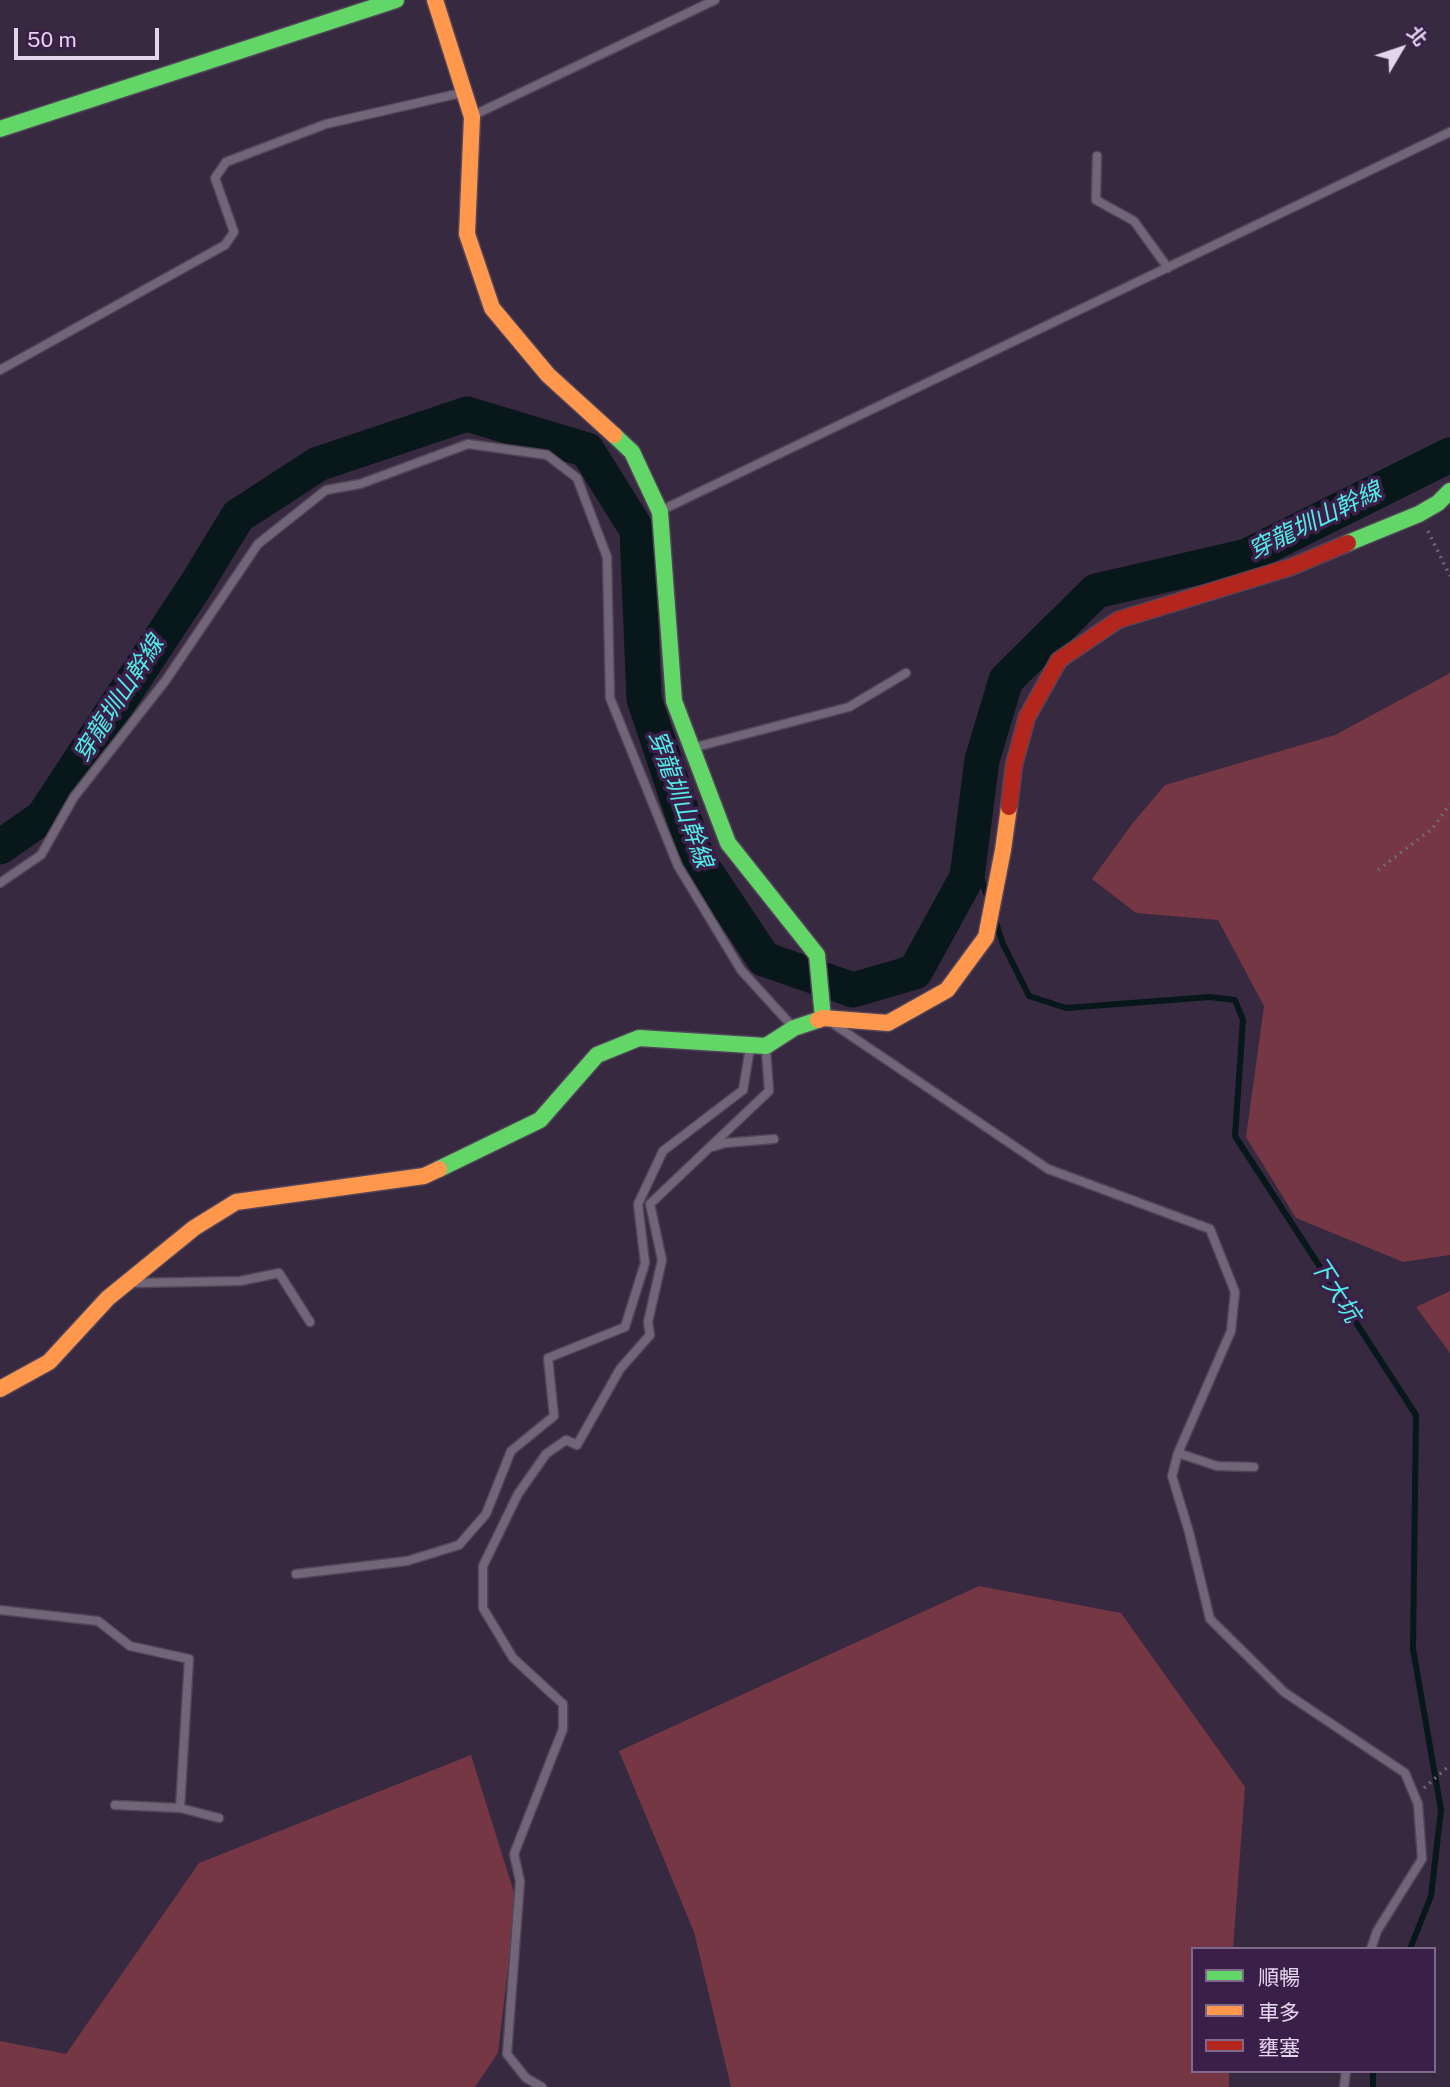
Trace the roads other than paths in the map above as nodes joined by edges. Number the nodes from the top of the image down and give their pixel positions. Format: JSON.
{"nodes":[{"id":1,"x":396,"y":0,"type":"edge"},
{"id":2,"x":435,"y":0,"type":"edge"},
{"id":3,"x":715,"y":0,"type":"edge"},
{"id":4,"x":464,"y":92,"type":"junction"},
{"id":5,"x":472,"y":117,"type":"junction"},
{"id":6,"x":0,"y":129,"type":"edge"},
{"id":7,"x":1450,"y":132,"type":"edge"},
{"id":8,"x":1097,"y":156,"type":"dead end"},
{"id":9,"x":1168,"y":268,"type":"junction"},
{"id":10,"x":0,"y":370,"type":"edge"},
{"id":11,"x":1450,"y":491,"type":"edge"},
{"id":12,"x":660,"y":512,"type":"junction"},
{"id":13,"x":906,"y":673,"type":"dead end"},
{"id":14,"x":692,"y":748,"type":"junction"},
{"id":15,"x":0,"y":883,"type":"edge"},
{"id":16,"x":823,"y":1018,"type":"junction"},
{"id":17,"x":794,"y":1028,"type":"junction"},
{"id":18,"x":758,"y":1046,"type":"junction"},
{"id":19,"x":774,"y":1139,"type":"dead end"},
{"id":20,"x":710,"y":1147,"type":"junction"},
{"id":21,"x":125,"y":1284,"type":"junction"},
{"id":22,"x":310,"y":1322,"type":"dead end"},
{"id":23,"x":0,"y":1389,"type":"edge"},
{"id":24,"x":1178,"y":1453,"type":"junction"},
{"id":25,"x":1254,"y":1467,"type":"dead end"},
{"id":26,"x":296,"y":1574,"type":"dead end"},
{"id":27,"x":0,"y":1610,"type":"edge"},
{"id":28,"x":115,"y":1805,"type":"dead end"},
{"id":29,"x":180,"y":1808,"type":"junction"},
{"id":30,"x":219,"y":1818,"type":"dead end"},
{"id":31,"x":1372,"y":1947,"type":"edge"},
{"id":32,"x":542,"y":2087,"type":"edge"}],
"edges":[{"from":1,"to":6,"type":"street"},
{"from":2,"to":4,"type":"street"},
{"from":3,"to":5,"type":"lane"},
{"from":4,"to":5,"type":"street"},
{"from":4,"to":10,"type":"lane"},
{"from":5,"to":12,"type":"street"},
{"from":7,"to":9,"type":"lane"},
{"from":8,"to":9,"type":"lane"},
{"from":9,"to":12,"type":"lane"},
{"from":11,"to":16,"type":"street"},
{"from":12,"to":14,"type":"street"},
{"from":13,"to":14,"type":"lane"},
{"from":14,"to":16,"type":"street"},
{"from":15,"to":17,"type":"lane"},
{"from":16,"to":17,"type":"street"},
{"from":16,"to":24,"type":"lane"},
{"from":17,"to":18,"type":"street"},
{"from":18,"to":20,"type":"lane"},
{"from":18,"to":21,"type":"street"},
{"from":18,"to":26,"type":"lane"},
{"from":19,"to":20,"type":"lane"},
{"from":20,"to":32,"type":"lane"},
{"from":21,"to":22,"type":"lane"},
{"from":21,"to":23,"type":"street"},
{"from":24,"to":25,"type":"lane"},
{"from":24,"to":31,"type":"lane"},
{"from":27,"to":29,"type":"lane"},
{"from":28,"to":29,"type":"lane"},
{"from":29,"to":30,"type":"lane"}]}
